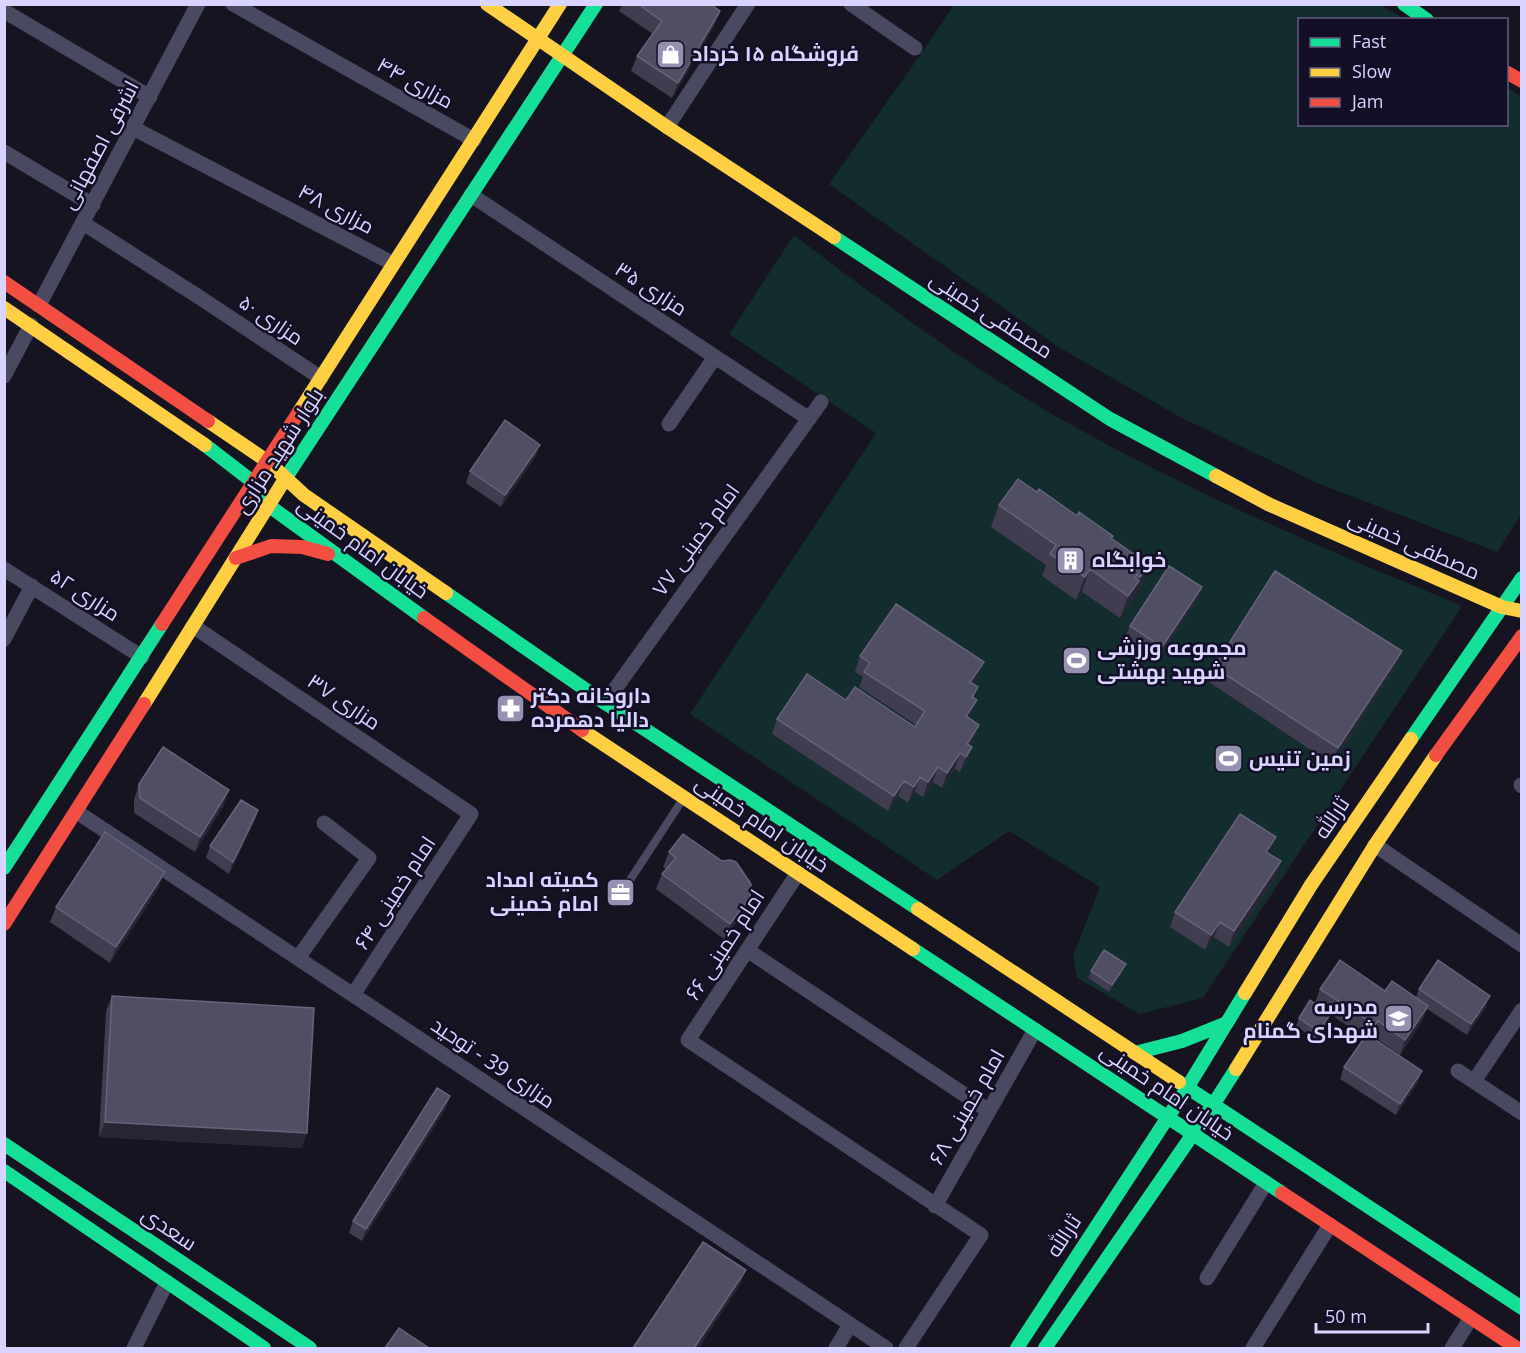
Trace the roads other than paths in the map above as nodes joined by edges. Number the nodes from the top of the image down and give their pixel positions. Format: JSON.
{"nodes":[{"id":1,"x":198,"y":4,"type":"edge"},
{"id":2,"x":233,"y":4,"type":"edge"},
{"id":3,"x":487,"y":4,"type":"edge"},
{"id":4,"x":560,"y":4,"type":"edge"},
{"id":5,"x":596,"y":4,"type":"edge"},
{"id":6,"x":748,"y":4,"type":"edge"},
{"id":7,"x":851,"y":4,"type":"edge"},
{"id":8,"x":1404,"y":4,"type":"edge"},
{"id":9,"x":4,"y":10,"type":"edge"},
{"id":10,"x":1424,"y":18,"type":"edge"},
{"id":11,"x":538,"y":39,"type":"junction"},
{"id":12,"x":915,"y":48,"type":"dead end"},
{"id":13,"x":561,"y":56,"type":"junction"},
{"id":14,"x":1508,"y":73,"type":"edge"},
{"id":15,"x":1521,"y":81,"type":"edge"},
{"id":16,"x":150,"y":97,"type":"junction"},
{"id":17,"x":667,"y":127,"type":"junction"},
{"id":18,"x":133,"y":129,"type":"junction"},
{"id":19,"x":474,"y":140,"type":"junction"},
{"id":20,"x":4,"y":152,"type":"edge"},
{"id":21,"x":471,"y":195,"type":"junction"},
{"id":22,"x":93,"y":205,"type":"junction"},
{"id":23,"x":82,"y":223,"type":"junction"},
{"id":24,"x":392,"y":263,"type":"junction"},
{"id":25,"x":4,"y":282,"type":"edge"},
{"id":26,"x":39,"y":305,"type":"junction"},
{"id":27,"x":4,"y":308,"type":"edge"},
{"id":28,"x":31,"y":325,"type":"junction"},
{"id":29,"x":715,"y":357,"type":"junction"},
{"id":30,"x":4,"y":376,"type":"edge"},
{"id":31,"x":321,"y":378,"type":"junction"},
{"id":32,"x":821,"y":402,"type":"dead end"},
{"id":33,"x":809,"y":419,"type":"junction"},
{"id":34,"x":669,"y":424,"type":"dead end"},
{"id":35,"x":267,"y":461,"type":"junction"},
{"id":36,"x":286,"y":479,"type":"junction"},
{"id":37,"x":253,"y":482,"type":"junction"},
{"id":38,"x":268,"y":505,"type":"junction"},
{"id":39,"x":236,"y":558,"type":"junction"},
{"id":40,"x":342,"y":558,"type":"junction"},
{"id":41,"x":4,"y":569,"type":"edge"},
{"id":42,"x":1521,"y":578,"type":"edge"},
{"id":43,"x":32,"y":586,"type":"junction"},
{"id":44,"x":1502,"y":607,"type":"junction"},
{"id":45,"x":1521,"y":610,"type":"edge"},
{"id":46,"x":194,"y":626,"type":"junction"},
{"id":47,"x":1521,"y":636,"type":"edge"},
{"id":48,"x":4,"y":639,"type":"edge"},
{"id":49,"x":142,"y":657,"type":"junction"},
{"id":50,"x":605,"y":703,"type":"junction"},
{"id":51,"x":684,"y":797,"type":"junction"},
{"id":52,"x":77,"y":812,"type":"junction"},
{"id":53,"x":471,"y":814,"type":"joint"},
{"id":54,"x":324,"y":823,"type":"dead end"},
{"id":55,"x":1375,"y":845,"type":"junction"},
{"id":56,"x":4,"y":868,"type":"edge"},
{"id":57,"x":798,"y":873,"type":"junction"},
{"id":58,"x":615,"y":903,"type":"dead end"},
{"id":59,"x":4,"y":924,"type":"edge"},
{"id":60,"x":1521,"y":945,"type":"edge"},
{"id":61,"x":747,"y":950,"type":"junction"},
{"id":62,"x":298,"y":958,"type":"junction"},
{"id":63,"x":353,"y":995,"type":"junction"},
{"id":64,"x":1521,"y":1010,"type":"edge"},
{"id":65,"x":1228,"y":1022,"type":"junction"},
{"id":66,"x":1035,"y":1030,"type":"junction"},
{"id":67,"x":1135,"y":1053,"type":"junction"},
{"id":68,"x":1458,"y":1071,"type":"dead end"},
{"id":69,"x":1474,"y":1082,"type":"junction"},
{"id":70,"x":1187,"y":1088,"type":"junction"},
{"id":71,"x":1213,"y":1105,"type":"junction"},
{"id":72,"x":989,"y":1111,"type":"junction"},
{"id":73,"x":1521,"y":1113,"type":"edge"},
{"id":74,"x":1167,"y":1117,"type":"junction"},
{"id":75,"x":1192,"y":1134,"type":"junction"},
{"id":76,"x":4,"y":1144,"type":"edge"},
{"id":77,"x":4,"y":1171,"type":"edge"},
{"id":78,"x":1266,"y":1183,"type":"junction"},
{"id":79,"x":935,"y":1206,"type":"junction"},
{"id":80,"x":1330,"y":1225,"type":"junction"},
{"id":81,"x":1207,"y":1278,"type":"dead end"},
{"id":82,"x":167,"y":1282,"type":"junction"},
{"id":83,"x":1521,"y":1308,"type":"edge"},
{"id":84,"x":1471,"y":1318,"type":"junction"},
{"id":85,"x":850,"y":1324,"type":"junction"},
{"id":86,"x":134,"y":1348,"type":"edge"},
{"id":87,"x":264,"y":1348,"type":"edge"},
{"id":88,"x":310,"y":1348,"type":"edge"},
{"id":89,"x":836,"y":1348,"type":"edge"},
{"id":90,"x":886,"y":1348,"type":"edge"},
{"id":91,"x":906,"y":1348,"type":"edge"},
{"id":92,"x":1017,"y":1348,"type":"edge"},
{"id":93,"x":1045,"y":1348,"type":"edge"},
{"id":94,"x":1253,"y":1348,"type":"edge"},
{"id":95,"x":1452,"y":1348,"type":"edge"},
{"id":96,"x":1516,"y":1348,"type":"edge"}],
"edges":[{"from":1,"to":16,"type":"street","name":"اشرفی اصفهانی"},
{"from":2,"to":19,"type":"street","name":"مزاری ۴۴"},
{"from":3,"to":11,"type":"main road","name":"مصطفی خمینی"},
{"from":4,"to":11,"type":"main road","name":"بلوار شهید مزاری"},
{"from":5,"to":13,"type":"main road","name":"بلوار شهید مزاری"},
{"from":6,"to":17,"type":"street"},
{"from":7,"to":12,"type":"street"},
{"from":8,"to":10,"type":"main road"},
{"from":9,"to":16,"type":"street"},
{"from":11,"to":13,"type":"main road","name":"مصطفی خمینی"},
{"from":11,"to":19,"type":"main road","name":"بلوار شهید مزاری"},
{"from":13,"to":17,"type":"main road","name":"مصطفی خمینی"},
{"from":13,"to":21,"type":"main road","name":"بلوار شهید مزاری"},
{"from":14,"to":15,"type":"main road"},
{"from":16,"to":18,"type":"street","name":"اشرفی اصفهانی"},
{"from":17,"to":44,"type":"main road","name":"مصطفی خمینی"},
{"from":18,"to":22,"type":"street","name":"اشرفی اصفهانی"},
{"from":18,"to":24,"type":"street","name":"مزاری ۴۸"},
{"from":19,"to":24,"type":"main road","name":"بلوار شهید مزاری"},
{"from":20,"to":22,"type":"street"},
{"from":21,"to":29,"type":"street","name":"مزاری ۳۵"},
{"from":21,"to":36,"type":"main road","name":"بلوار شهید مزاری"},
{"from":22,"to":23,"type":"street","name":"اشرفی اصفهانی"},
{"from":23,"to":26,"type":"street","name":"اشرفی اصفهانی"},
{"from":23,"to":31,"type":"street","name":"مزاری ۵۰"},
{"from":24,"to":31,"type":"main road","name":"بلوار شهید مزاری"},
{"from":25,"to":26,"type":"main road","name":"خیابان امام خمینی"},
{"from":26,"to":35,"type":"main road","name":"خیابان امام خمینی"},
{"from":27,"to":28,"type":"main road","name":"خیابان امام خمینی"},
{"from":28,"to":30,"type":"street"},
{"from":28,"to":37,"type":"main road","name":"خیابان امام خمینی"},
{"from":29,"to":33,"type":"street","name":"مزاری ۳۵"},
{"from":29,"to":34,"type":"street"},
{"from":31,"to":35,"type":"main road","name":"بلوار شهید مزاری"},
{"from":32,"to":33,"type":"street","name":"امام خمینی ۷۷"},
{"from":33,"to":50,"type":"street","name":"امام خمینی ۷۷"},
{"from":35,"to":36,"type":"main road","name":"خیابان امام خمینی"},
{"from":35,"to":37,"type":"main road","name":"بلوار شهید مزاری"},
{"from":36,"to":38,"type":"main road","name":"بلوار شهید مزاری"},
{"from":36,"to":50,"type":"main road","name":"خیابان امام خمینی"},
{"from":37,"to":38,"type":"main road","name":"خیابان امام خمینی"},
{"from":37,"to":49,"type":"main road","name":"بلوار شهید مزاری"},
{"from":38,"to":39,"type":"main road","name":"بلوار شهید مزاری"},
{"from":38,"to":40,"type":"main road","name":"خیابان امام خمینی"},
{"from":39,"to":40,"type":"main road"},
{"from":39,"to":46,"type":"main road","name":"بلوار شهید مزاری"},
{"from":40,"to":51,"type":"main road","name":"خیابان امام خمینی"},
{"from":41,"to":43,"type":"street","name":"مزاری ۵۲"},
{"from":42,"to":44,"type":"main road","name":"ثارالله"},
{"from":43,"to":48,"type":"street"},
{"from":43,"to":49,"type":"street","name":"مزاری ۵۲"},
{"from":44,"to":45,"type":"main road","name":"مصطفی خمینی"},
{"from":44,"to":65,"type":"main road","name":"ثارالله"},
{"from":46,"to":52,"type":"main road","name":"بلوار شهید مزاری"},
{"from":46,"to":53,"type":"street","name":"مزاری ۳۷"},
{"from":47,"to":55,"type":"main road"},
{"from":49,"to":56,"type":"main road","name":"بلوار شهید مزاری"},
{"from":50,"to":67,"type":"main road","name":"خیابان امام خمینی"},
{"from":51,"to":57,"type":"main road","name":"خیابان امام خمینی"},
{"from":51,"to":58,"type":"lane"},
{"from":52,"to":59,"type":"main road","name":"بلوار شهید مزاری"},
{"from":52,"to":62,"type":"street","name":"مزاری 39 - توحید"},
{"from":53,"to":63,"type":"street","name":"امام خمینی ۶۴"},
{"from":54,"to":62,"type":"street"},
{"from":55,"to":60,"type":"street"},
{"from":55,"to":71,"type":"main road"},
{"from":57,"to":61,"type":"street","name":"امام خمینی ۶۶"},
{"from":57,"to":66,"type":"main road","name":"خیابان امام خمینی"},
{"from":61,"to":72,"type":"street"},
{"from":61,"to":79,"type":"street","name":"امام خمینی ۶۶"},
{"from":62,"to":63,"type":"street","name":"مزاری 39 - توحید"},
{"from":63,"to":85,"type":"street","name":"مزاری 39 - توحید"},
{"from":64,"to":69,"type":"street"},
{"from":65,"to":67,"type":"main road"},
{"from":65,"to":70,"type":"main road","name":"ثارالله"},
{"from":66,"to":72,"type":"street","name":"امام خمینی ۶۸"},
{"from":66,"to":74,"type":"main road","name":"خیابان امام خمینی"},
{"from":67,"to":70,"type":"main road","name":"خیابان امام خمینی"},
{"from":68,"to":69,"type":"street"},
{"from":69,"to":73,"type":"street"},
{"from":70,"to":71,"type":"main road","name":"خیابان امام خمینی"},
{"from":70,"to":74,"type":"main road","name":"ثارالله"},
{"from":71,"to":75,"type":"main road"},
{"from":71,"to":83,"type":"main road","name":"خیابان امام خمینی"},
{"from":72,"to":79,"type":"street","name":"امام خمینی ۶۸"},
{"from":74,"to":75,"type":"main road","name":"خیابان امام خمینی"},
{"from":74,"to":92,"type":"main road","name":"ثارالله"},
{"from":75,"to":78,"type":"main road","name":"خیابان امام خمینی"},
{"from":75,"to":93,"type":"main road"},
{"from":76,"to":88,"type":"main road","name":"سعدی"},
{"from":77,"to":82,"type":"main road"},
{"from":78,"to":80,"type":"main road","name":"خیابان امام خمینی"},
{"from":78,"to":81,"type":"street"},
{"from":79,"to":91,"type":"street"},
{"from":80,"to":84,"type":"main road","name":"خیابان امام خمینی"},
{"from":80,"to":94,"type":"street"},
{"from":82,"to":86,"type":"street"},
{"from":82,"to":87,"type":"main road"},
{"from":84,"to":95,"type":"street"},
{"from":84,"to":96,"type":"main road","name":"خیابان امام خمینی"},
{"from":85,"to":89,"type":"street"},
{"from":85,"to":90,"type":"street","name":"مزاری 39 - توحید"}]}
